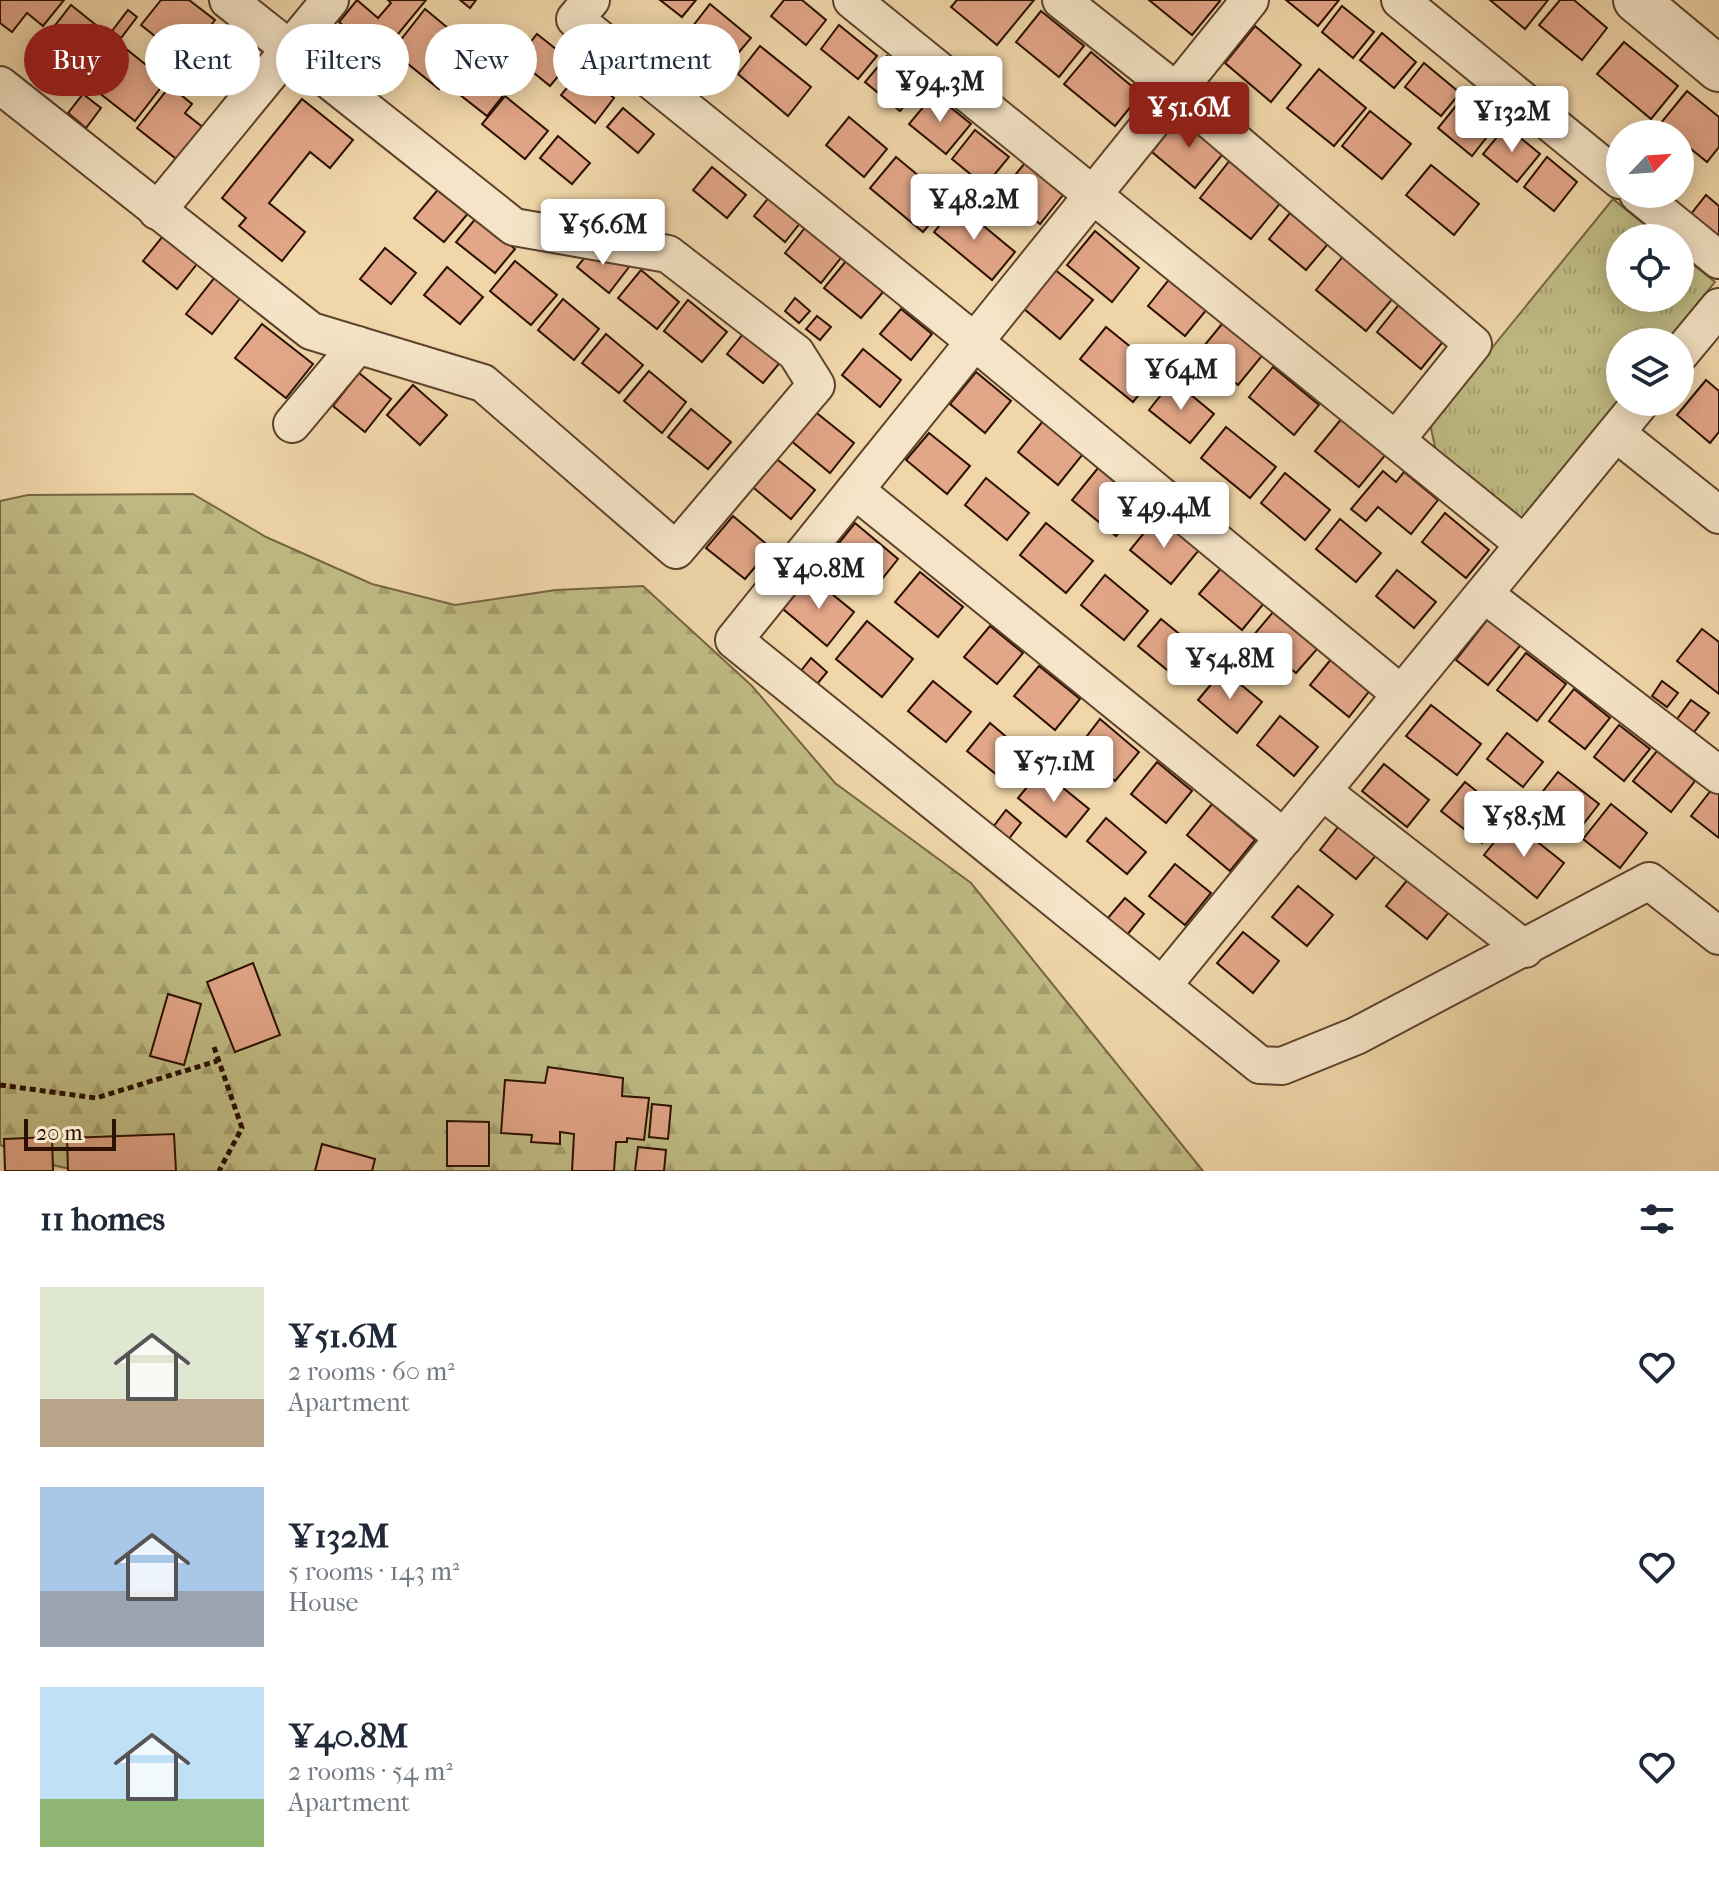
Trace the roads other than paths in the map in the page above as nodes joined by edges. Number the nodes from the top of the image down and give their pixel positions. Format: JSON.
{"nodes":[{"id":1,"x":228,"y":0,"type":"edge"},
{"id":2,"x":330,"y":0,"type":"edge"},
{"id":3,"x":591,"y":0,"type":"edge"},
{"id":4,"x":852,"y":0,"type":"edge"},
{"id":5,"x":1061,"y":0,"type":"edge"},
{"id":6,"x":1250,"y":0,"type":"edge"},
{"id":7,"x":1400,"y":0,"type":"edge"},
{"id":8,"x":1636,"y":0,"type":"edge"},
{"id":9,"x":310,"y":24,"type":"edge"},
{"id":10,"x":276,"y":39,"type":"edge"},
{"id":11,"x":276,"y":66,"type":"edge"},
{"id":12,"x":1719,"y":69,"type":"edge"},
{"id":13,"x":3,"y":92,"type":"edge"},
{"id":14,"x":1177,"y":92,"type":"junction"},
{"id":15,"x":347,"y":96,"type":"edge"},
{"id":16,"x":1606,"y":169,"type":"edge"},
{"id":17,"x":1094,"y":194,"type":"junction"},
{"id":18,"x":1655,"y":208,"type":"edge"},
{"id":19,"x":157,"y":211,"type":"junction"},
{"id":20,"x":1719,"y":260,"type":"edge"},
{"id":21,"x":1719,"y":307,"type":"edge"},
{"id":22,"x":1694,"y":337,"type":"edge"},
{"id":23,"x":975,"y":342,"type":"junction"},
{"id":24,"x":358,"y":345,"type":"junction"},
{"id":25,"x":1630,"y":416,"type":"edge"},
{"id":26,"x":292,"y":424,"type":"dead end"},
{"id":27,"x":1616,"y":433,"type":"junction"},
{"id":28,"x":1396,"y":440,"type":"junction"},
{"id":29,"x":855,"y":490,"type":"junction"},
{"id":30,"x":1719,"y":515,"type":"edge"},
{"id":31,"x":1524,"y":544,"type":"junction"},
{"id":32,"x":1484,"y":594,"type":"junction"},
{"id":33,"x":1401,"y":694,"type":"junction"},
{"id":34,"x":1719,"y":775,"type":"edge"},
{"id":35,"x":1322,"y":791,"type":"junction"},
{"id":36,"x":1284,"y":838,"type":"junction"},
{"id":37,"x":1719,"y":936,"type":"edge"},
{"id":38,"x":1525,"y":949,"type":"junction"},
{"id":39,"x":1163,"y":985,"type":"junction"}],
"edges":[{"from":1,"to":10,"type":"street"},
{"from":2,"to":9,"type":"street"},
{"from":3,"to":23,"type":"street"},
{"from":4,"to":17,"type":"street"},
{"from":5,"to":14,"type":"street"},
{"from":6,"to":14,"type":"street"},
{"from":7,"to":16,"type":"street"},
{"from":8,"to":12,"type":"street"},
{"from":11,"to":19,"type":"street"},
{"from":13,"to":19,"type":"street"},
{"from":14,"to":17,"type":"street"},
{"from":14,"to":28,"type":"street"},
{"from":15,"to":24,"type":"street"},
{"from":17,"to":23,"type":"street"},
{"from":17,"to":28,"type":"street"},
{"from":18,"to":20,"type":"street"},
{"from":19,"to":24,"type":"street"},
{"from":21,"to":22,"type":"street"},
{"from":23,"to":29,"type":"street"},
{"from":23,"to":33,"type":"street"},
{"from":24,"to":26,"type":"street"},
{"from":25,"to":27,"type":"street"},
{"from":27,"to":30,"type":"street"},
{"from":27,"to":31,"type":"street"},
{"from":28,"to":31,"type":"street"},
{"from":29,"to":36,"type":"street"},
{"from":29,"to":39,"type":"street"},
{"from":31,"to":32,"type":"street"},
{"from":32,"to":33,"type":"street"},
{"from":32,"to":34,"type":"street"},
{"from":33,"to":35,"type":"street"},
{"from":35,"to":36,"type":"street"},
{"from":35,"to":38,"type":"street"},
{"from":36,"to":39,"type":"street"},
{"from":37,"to":38,"type":"street"},
{"from":38,"to":39,"type":"street"}]}
